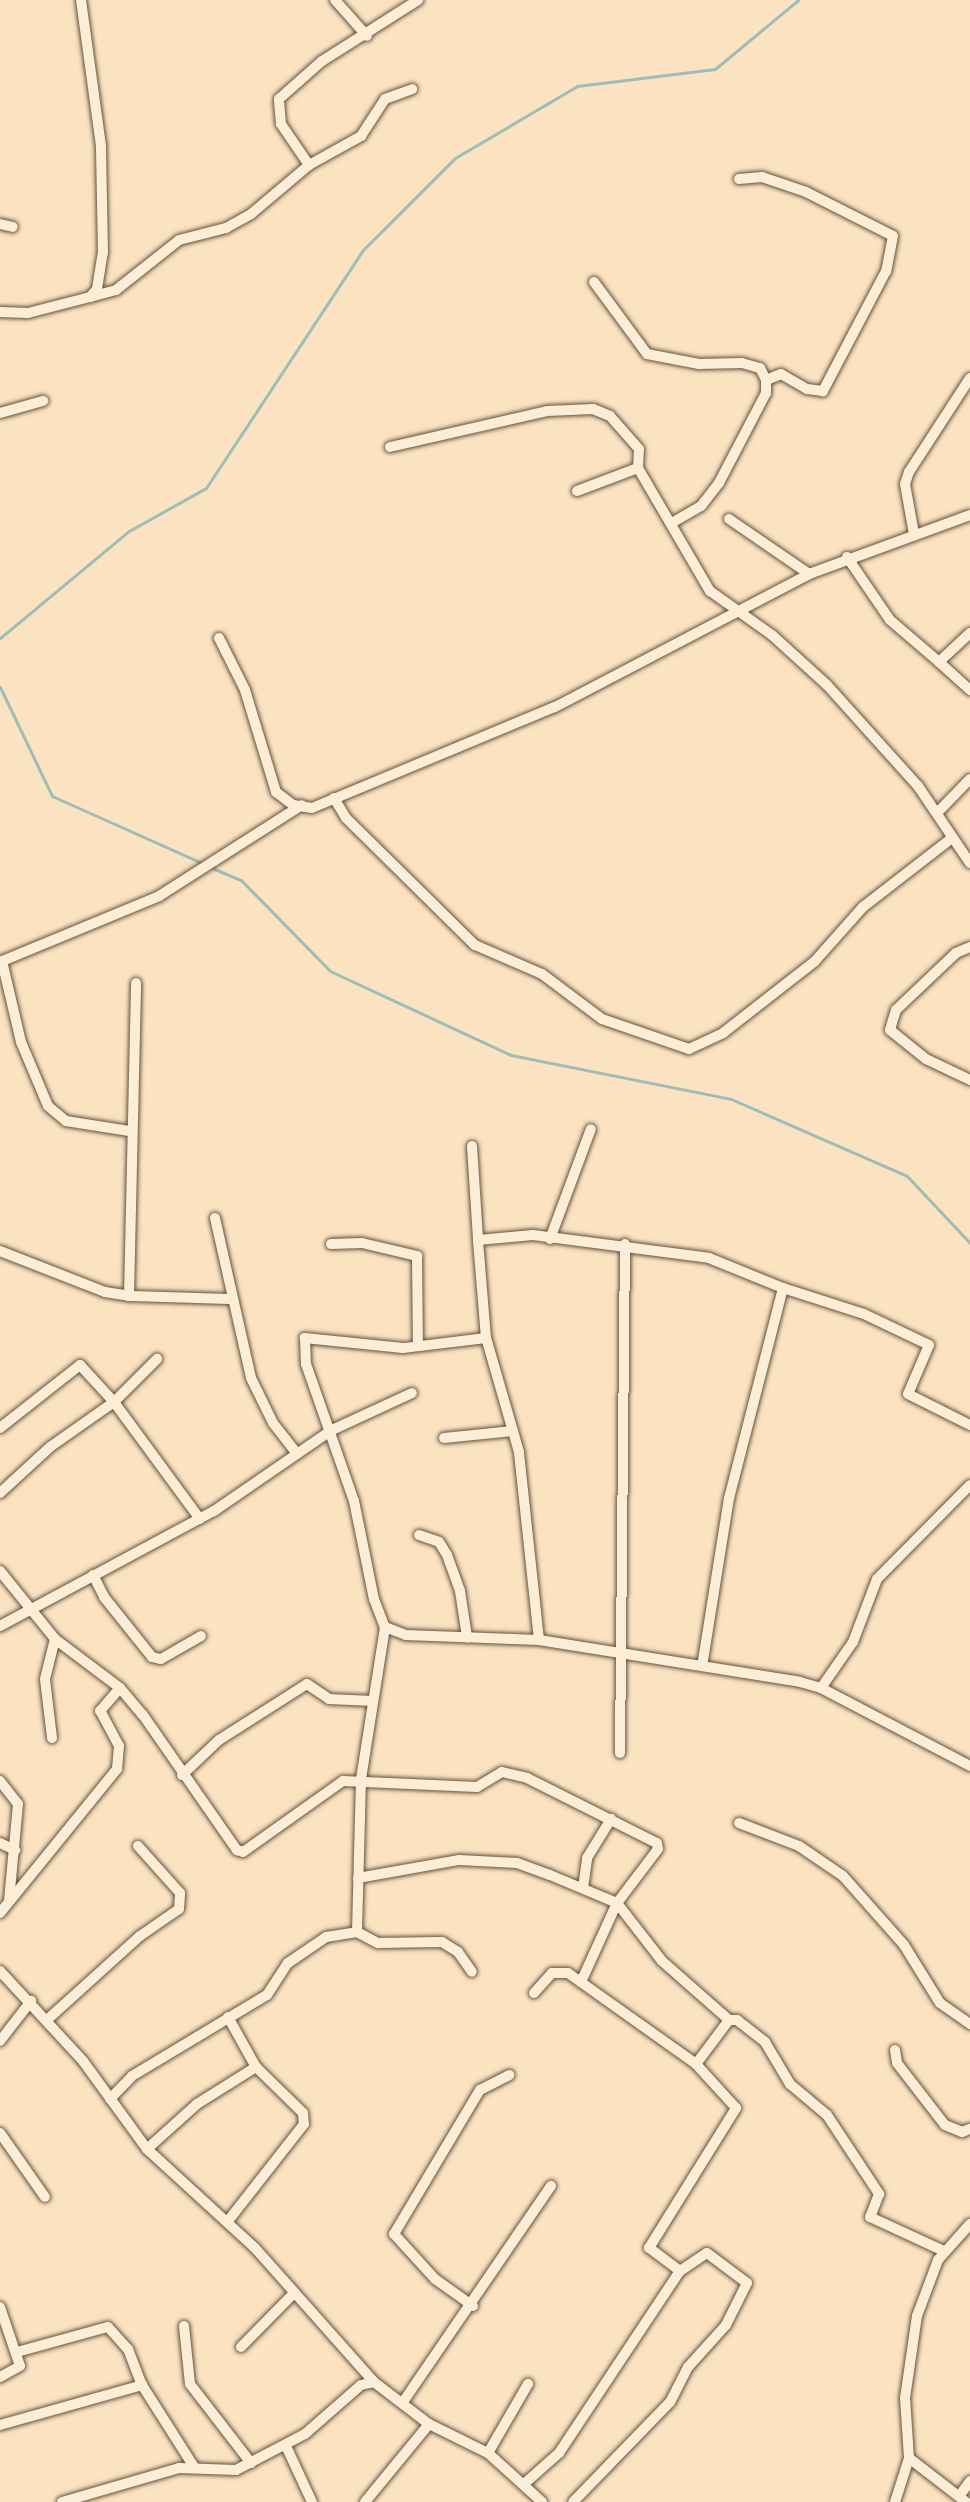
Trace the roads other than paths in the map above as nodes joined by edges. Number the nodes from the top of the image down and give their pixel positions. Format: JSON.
{"nodes":[{"id":1,"x":81,"y":0,"type":"edge"},
{"id":2,"x":335,"y":0,"type":"edge"},
{"id":3,"x":418,"y":0,"type":"edge"},
{"id":4,"x":367,"y":36,"type":"junction"},
{"id":5,"x":412,"y":89,"type":"dead end"},
{"id":6,"x":309,"y":165,"type":"junction"},
{"id":7,"x":739,"y":179,"type":"dead end"},
{"id":8,"x":0,"y":224,"type":"edge"},
{"id":9,"x":13,"y":227,"type":"dead end"},
{"id":10,"x":594,"y":282,"type":"dead end"},
{"id":11,"x":90,"y":297,"type":"junction"},
{"id":12,"x":0,"y":312,"type":"edge"},
{"id":13,"x":970,"y":378,"type":"edge"},
{"id":14,"x":766,"y":380,"type":"junction"},
{"id":15,"x":43,"y":401,"type":"dead end"},
{"id":16,"x":0,"y":413,"type":"edge"},
{"id":17,"x":390,"y":447,"type":"dead end"},
{"id":18,"x":638,"y":468,"type":"junction"},
{"id":19,"x":577,"y":491,"type":"dead end"},
{"id":20,"x":970,"y":515,"type":"edge"},
{"id":21,"x":729,"y":519,"type":"dead end"},
{"id":22,"x":672,"y":523,"type":"junction"},
{"id":23,"x":914,"y":534,"type":"junction"},
{"id":24,"x":847,"y":558,"type":"junction"},
{"id":25,"x":809,"y":574,"type":"junction"},
{"id":26,"x":738,"y":612,"type":"junction"},
{"id":27,"x":970,"y":633,"type":"edge"},
{"id":28,"x":219,"y":638,"type":"dead end"},
{"id":29,"x":939,"y":662,"type":"junction"},
{"id":30,"x":970,"y":690,"type":"edge"},
{"id":31,"x":970,"y":779,"type":"edge"},
{"id":32,"x":334,"y":798,"type":"junction"},
{"id":33,"x":304,"y":804,"type":"junction"},
{"id":34,"x":937,"y":813,"type":"junction"},
{"id":35,"x":952,"y":838,"type":"junction"},
{"id":36,"x":970,"y":863,"type":"edge"},
{"id":37,"x":970,"y":947,"type":"edge"},
{"id":38,"x":1,"y":962,"type":"edge"},
{"id":39,"x":136,"y":983,"type":"dead end"},
{"id":40,"x":970,"y":1080,"type":"edge"},
{"id":41,"x":591,"y":1129,"type":"dead end"},
{"id":42,"x":129,"y":1131,"type":"junction"},
{"id":43,"x":472,"y":1146,"type":"dead end"},
{"id":44,"x":215,"y":1218,"type":"dead end"},
{"id":45,"x":550,"y":1239,"type":"junction"},
{"id":46,"x":478,"y":1240,"type":"junction"},
{"id":47,"x":331,"y":1244,"type":"dead end"},
{"id":48,"x":625,"y":1244,"type":"junction"},
{"id":49,"x":0,"y":1251,"type":"edge"},
{"id":50,"x":783,"y":1288,"type":"junction"},
{"id":51,"x":129,"y":1296,"type":"junction"},
{"id":52,"x":232,"y":1299,"type":"junction"},
{"id":53,"x":486,"y":1338,"type":"junction"},
{"id":54,"x":418,"y":1345,"type":"junction"},
{"id":55,"x":157,"y":1359,"type":"dead end"},
{"id":56,"x":412,"y":1393,"type":"dead end"},
{"id":57,"x":114,"y":1402,"type":"junction"},
{"id":58,"x":970,"y":1425,"type":"edge"},
{"id":59,"x":0,"y":1428,"type":"edge"},
{"id":60,"x":332,"y":1430,"type":"junction"},
{"id":61,"x":513,"y":1431,"type":"junction"},
{"id":62,"x":444,"y":1438,"type":"dead end"},
{"id":63,"x":296,"y":1452,"type":"junction"},
{"id":64,"x":970,"y":1485,"type":"edge"},
{"id":65,"x":0,"y":1493,"type":"edge"},
{"id":66,"x":200,"y":1520,"type":"junction"},
{"id":67,"x":419,"y":1535,"type":"dead end"},
{"id":68,"x":0,"y":1571,"type":"edge"},
{"id":69,"x":93,"y":1575,"type":"junction"},
{"id":70,"x":30,"y":1608,"type":"junction"},
{"id":71,"x":0,"y":1626,"type":"edge"},
{"id":72,"x":386,"y":1627,"type":"junction"},
{"id":73,"x":201,"y":1636,"type":"dead end"},
{"id":74,"x":467,"y":1637,"type":"junction"},
{"id":75,"x":55,"y":1639,"type":"junction"},
{"id":76,"x":539,"y":1640,"type":"junction"},
{"id":77,"x":624,"y":1652,"type":"junction"},
{"id":78,"x":702,"y":1666,"type":"junction"},
{"id":79,"x":120,"y":1688,"type":"junction"},
{"id":80,"x":821,"y":1688,"type":"junction"},
{"id":81,"x":373,"y":1701,"type":"junction"},
{"id":82,"x":52,"y":1738,"type":"dead end"},
{"id":83,"x":620,"y":1753,"type":"dead end"},
{"id":84,"x":970,"y":1766,"type":"edge"},
{"id":85,"x":182,"y":1774,"type":"junction"},
{"id":86,"x":361,"y":1779,"type":"junction"},
{"id":87,"x":0,"y":1781,"type":"edge"},
{"id":88,"x":611,"y":1819,"type":"junction"},
{"id":89,"x":738,"y":1823,"type":"dead end"},
{"id":90,"x":0,"y":1843,"type":"edge"},
{"id":91,"x":138,"y":1846,"type":"dead end"},
{"id":92,"x":15,"y":1850,"type":"junction"},
{"id":93,"x":358,"y":1878,"type":"junction"},
{"id":94,"x":583,"y":1888,"type":"junction"},
{"id":95,"x":9,"y":1901,"type":"junction"},
{"id":96,"x":617,"y":1903,"type":"junction"},
{"id":97,"x":0,"y":1913,"type":"edge"},
{"id":98,"x":357,"y":1932,"type":"junction"},
{"id":99,"x":0,"y":1971,"type":"edge"},
{"id":100,"x":472,"y":1972,"type":"dead end"},
{"id":101,"x":581,"y":1982,"type":"junction"},
{"id":102,"x":534,"y":1993,"type":"dead end"},
{"id":103,"x":31,"y":2001,"type":"junction"},
{"id":104,"x":228,"y":2017,"type":"junction"},
{"id":105,"x":48,"y":2019,"type":"junction"},
{"id":106,"x":729,"y":2020,"type":"junction"},
{"id":107,"x":970,"y":2024,"type":"edge"},
{"id":108,"x":0,"y":2041,"type":"edge"},
{"id":109,"x":895,"y":2050,"type":"dead end"},
{"id":110,"x":696,"y":2064,"type":"junction"},
{"id":111,"x":256,"y":2067,"type":"junction"},
{"id":112,"x":509,"y":2075,"type":"dead end"},
{"id":113,"x":110,"y":2099,"type":"junction"},
{"id":114,"x":970,"y":2129,"type":"edge"},
{"id":115,"x":0,"y":2133,"type":"edge"},
{"id":116,"x":147,"y":2150,"type":"junction"},
{"id":117,"x":551,"y":2186,"type":"dead end"},
{"id":118,"x":45,"y":2197,"type":"dead end"},
{"id":119,"x":228,"y":2221,"type":"junction"},
{"id":120,"x":970,"y":2224,"type":"edge"},
{"id":121,"x":944,"y":2250,"type":"junction"},
{"id":122,"x":680,"y":2271,"type":"junction"},
{"id":123,"x":294,"y":2293,"type":"junction"},
{"id":124,"x":473,"y":2306,"type":"junction"},
{"id":125,"x":0,"y":2307,"type":"edge"},
{"id":126,"x":184,"y":2326,"type":"dead end"},
{"id":127,"x":241,"y":2347,"type":"dead end"},
{"id":128,"x":16,"y":2352,"type":"junction"},
{"id":129,"x":0,"y":2377,"type":"edge"},
{"id":130,"x":374,"y":2382,"type":"junction"},
{"id":131,"x":528,"y":2384,"type":"dead end"},
{"id":132,"x":142,"y":2385,"type":"junction"},
{"id":133,"x":403,"y":2402,"type":"junction"},
{"id":134,"x":429,"y":2424,"type":"junction"},
{"id":135,"x":0,"y":2425,"type":"edge"},
{"id":136,"x":286,"y":2446,"type":"junction"},
{"id":137,"x":488,"y":2453,"type":"junction"},
{"id":138,"x":909,"y":2458,"type":"junction"},
{"id":139,"x":251,"y":2463,"type":"junction"},
{"id":140,"x":194,"y":2467,"type":"junction"},
{"id":141,"x":970,"y":2481,"type":"edge"},
{"id":142,"x":524,"y":2484,"type":"junction"},
{"id":143,"x":963,"y":2499,"type":"edge"},
{"id":144,"x":62,"y":2502,"type":"edge"},
{"id":145,"x":312,"y":2502,"type":"edge"},
{"id":146,"x":365,"y":2502,"type":"edge"},
{"id":147,"x":542,"y":2502,"type":"edge"},
{"id":148,"x":573,"y":2502,"type":"edge"},
{"id":149,"x":895,"y":2502,"type":"edge"}],
"edges":[{"from":1,"to":11,"type":"street"},
{"from":2,"to":4,"type":"street"},
{"from":3,"to":4,"type":"street"},
{"from":4,"to":6,"type":"street"},
{"from":5,"to":6,"type":"street"},
{"from":6,"to":11,"type":"street"},
{"from":7,"to":14,"type":"street"},
{"from":8,"to":9,"type":"street"},
{"from":10,"to":14,"type":"street"},
{"from":11,"to":12,"type":"street"},
{"from":13,"to":23,"type":"street"},
{"from":14,"to":22,"type":"street"},
{"from":15,"to":16,"type":"street"},
{"from":17,"to":18,"type":"street"},
{"from":18,"to":19,"type":"street"},
{"from":18,"to":22,"type":"street"},
{"from":20,"to":23,"type":"street"},
{"from":21,"to":25,"type":"street"},
{"from":22,"to":26,"type":"street"},
{"from":23,"to":24,"type":"street"},
{"from":24,"to":25,"type":"street"},
{"from":24,"to":29,"type":"street"},
{"from":25,"to":26,"type":"street"},
{"from":26,"to":32,"type":"street"},
{"from":26,"to":34,"type":"street"},
{"from":27,"to":29,"type":"street"},
{"from":28,"to":33,"type":"street"},
{"from":29,"to":30,"type":"street"},
{"from":31,"to":34,"type":"street"},
{"from":32,"to":33,"type":"street"},
{"from":32,"to":35,"type":"street"},
{"from":33,"to":38,"type":"street"},
{"from":34,"to":35,"type":"street"},
{"from":35,"to":36,"type":"street"},
{"from":37,"to":40,"type":"street"},
{"from":38,"to":42,"type":"street"},
{"from":39,"to":42,"type":"street"},
{"from":41,"to":45,"type":"street"},
{"from":42,"to":51,"type":"street"},
{"from":43,"to":46,"type":"street"},
{"from":44,"to":52,"type":"street"},
{"from":45,"to":46,"type":"street"},
{"from":45,"to":48,"type":"street"},
{"from":46,"to":53,"type":"street"},
{"from":47,"to":54,"type":"street"},
{"from":48,"to":50,"type":"street"},
{"from":48,"to":77,"type":"street"},
{"from":49,"to":51,"type":"street"},
{"from":50,"to":58,"type":"street"},
{"from":50,"to":78,"type":"street"},
{"from":51,"to":52,"type":"street"},
{"from":52,"to":63,"type":"street"},
{"from":53,"to":54,"type":"street"},
{"from":53,"to":61,"type":"street"},
{"from":54,"to":60,"type":"street"},
{"from":55,"to":57,"type":"street"},
{"from":56,"to":60,"type":"street"},
{"from":57,"to":59,"type":"street"},
{"from":57,"to":65,"type":"street"},
{"from":57,"to":66,"type":"street"},
{"from":60,"to":63,"type":"street"},
{"from":60,"to":72,"type":"street"},
{"from":61,"to":62,"type":"street"},
{"from":61,"to":76,"type":"street"},
{"from":63,"to":66,"type":"street"},
{"from":64,"to":80,"type":"street"},
{"from":66,"to":69,"type":"street"},
{"from":67,"to":74,"type":"street"},
{"from":68,"to":70,"type":"street"},
{"from":69,"to":70,"type":"street"},
{"from":69,"to":73,"type":"street"},
{"from":70,"to":71,"type":"street"},
{"from":70,"to":75,"type":"street"},
{"from":72,"to":74,"type":"street"},
{"from":72,"to":81,"type":"street"},
{"from":74,"to":76,"type":"street"},
{"from":75,"to":79,"type":"street"},
{"from":75,"to":82,"type":"street"},
{"from":76,"to":77,"type":"street"},
{"from":77,"to":78,"type":"street"},
{"from":77,"to":83,"type":"street"},
{"from":78,"to":80,"type":"street"},
{"from":79,"to":85,"type":"street"},
{"from":79,"to":95,"type":"street"},
{"from":80,"to":84,"type":"street"},
{"from":81,"to":85,"type":"street"},
{"from":81,"to":86,"type":"street"},
{"from":85,"to":86,"type":"street"},
{"from":86,"to":88,"type":"street"},
{"from":86,"to":93,"type":"street"},
{"from":87,"to":92,"type":"street"},
{"from":88,"to":94,"type":"street"},
{"from":88,"to":96,"type":"street"},
{"from":89,"to":107,"type":"street"},
{"from":90,"to":92,"type":"street"},
{"from":91,"to":105,"type":"street"},
{"from":92,"to":95,"type":"street"},
{"from":93,"to":94,"type":"street"},
{"from":93,"to":98,"type":"street"},
{"from":94,"to":96,"type":"street"},
{"from":95,"to":97,"type":"street"},
{"from":96,"to":101,"type":"street"},
{"from":96,"to":106,"type":"street"},
{"from":98,"to":100,"type":"street"},
{"from":98,"to":104,"type":"street"},
{"from":99,"to":103,"type":"street"},
{"from":101,"to":102,"type":"street"},
{"from":101,"to":110,"type":"street"},
{"from":103,"to":105,"type":"street"},
{"from":103,"to":108,"type":"street"},
{"from":104,"to":111,"type":"street"},
{"from":104,"to":113,"type":"street"},
{"from":105,"to":113,"type":"street"},
{"from":106,"to":110,"type":"street"},
{"from":106,"to":121,"type":"street"},
{"from":109,"to":114,"type":"street"},
{"from":110,"to":122,"type":"street"},
{"from":111,"to":116,"type":"street"},
{"from":111,"to":119,"type":"street"},
{"from":112,"to":124,"type":"street"},
{"from":113,"to":116,"type":"street"},
{"from":115,"to":118,"type":"street"},
{"from":116,"to":119,"type":"street"},
{"from":117,"to":124,"type":"street"},
{"from":119,"to":123,"type":"street"},
{"from":120,"to":121,"type":"street"},
{"from":121,"to":138,"type":"street"},
{"from":122,"to":142,"type":"street"},
{"from":122,"to":148,"type":"street"},
{"from":123,"to":127,"type":"street"},
{"from":123,"to":130,"type":"street"},
{"from":124,"to":133,"type":"street"},
{"from":125,"to":128,"type":"street"},
{"from":126,"to":139,"type":"street"},
{"from":128,"to":129,"type":"street"},
{"from":128,"to":132,"type":"street"},
{"from":130,"to":133,"type":"street"},
{"from":130,"to":136,"type":"street"},
{"from":131,"to":137,"type":"street"},
{"from":132,"to":135,"type":"street"},
{"from":132,"to":140,"type":"street"},
{"from":133,"to":134,"type":"street"},
{"from":134,"to":137,"type":"street"},
{"from":134,"to":146,"type":"street"},
{"from":136,"to":139,"type":"street"},
{"from":136,"to":145,"type":"street"},
{"from":137,"to":142,"type":"street"},
{"from":138,"to":143,"type":"street"},
{"from":138,"to":149,"type":"street"},
{"from":139,"to":140,"type":"street"},
{"from":140,"to":144,"type":"street"},
{"from":141,"to":143,"type":"street"},
{"from":142,"to":147,"type":"street"}]}
